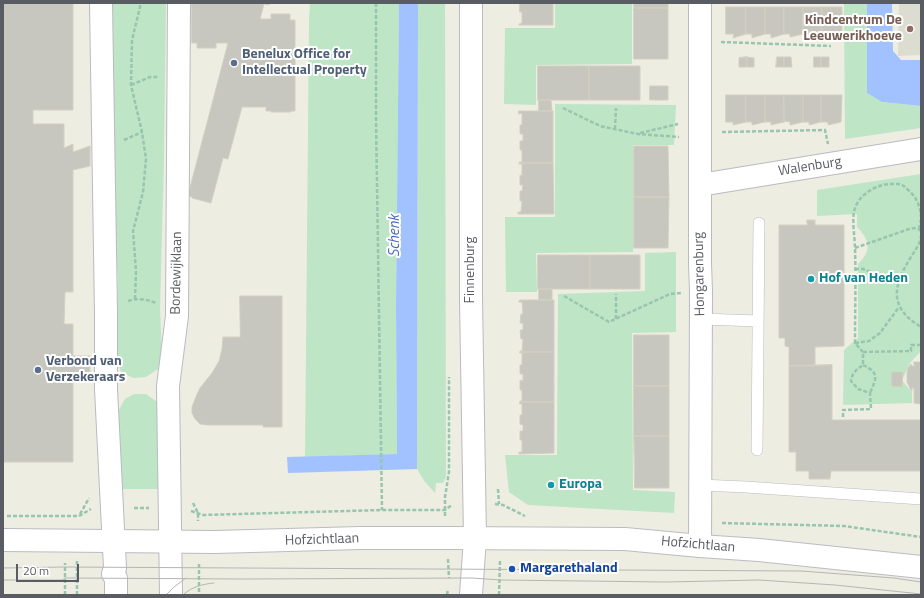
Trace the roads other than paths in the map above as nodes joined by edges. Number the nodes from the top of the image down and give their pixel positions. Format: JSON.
{"nodes":[{"id":1,"x":101,"y":3,"type":"edge"},
{"id":2,"x":179,"y":3,"type":"edge"},
{"id":3,"x":471,"y":3,"type":"edge"},
{"id":4,"x":700,"y":3,"type":"edge"},
{"id":5,"x":921,"y":149,"type":"edge"},
{"id":6,"x":700,"y":185,"type":"junction"},
{"id":7,"x":759,"y":223,"type":"dead end"},
{"id":8,"x":701,"y":319,"type":"junction"},
{"id":9,"x":758,"y":321,"type":"junction"},
{"id":10,"x":757,"y":450,"type":"dead end"},
{"id":11,"x":700,"y":485,"type":"junction"},
{"id":12,"x":921,"y":498,"type":"edge"},
{"id":13,"x":475,"y":538,"type":"junction"},
{"id":14,"x":3,"y":540,"type":"edge"},
{"id":15,"x":113,"y":541,"type":"junction"},
{"id":16,"x":170,"y":542,"type":"junction"},
{"id":17,"x":700,"y":546,"type":"junction"},
{"id":18,"x":921,"y":567,"type":"edge"},
{"id":19,"x":116,"y":595,"type":"edge"},
{"id":20,"x":171,"y":595,"type":"edge"},
{"id":21,"x":471,"y":595,"type":"edge"}],
"edges":[{"from":1,"to":15,"type":"street"},
{"from":2,"to":16,"type":"street","name":"Bordewijklaan"},
{"from":3,"to":13,"type":"street","name":"Finnenburg"},
{"from":4,"to":6,"type":"street","name":"Hongarenburg"},
{"from":5,"to":6,"type":"street","name":"Walenburg"},
{"from":6,"to":8,"type":"street","name":"Hongarenburg"},
{"from":7,"to":9,"type":"lane"},
{"from":8,"to":9,"type":"lane"},
{"from":8,"to":11,"type":"street","name":"Hongarenburg"},
{"from":9,"to":10,"type":"lane"},
{"from":11,"to":12,"type":"lane"},
{"from":11,"to":17,"type":"street","name":"Hongarenburg"},
{"from":13,"to":16,"type":"street","name":"Hofzichtlaan"},
{"from":13,"to":17,"type":"street","name":"Hofzichtlaan"},
{"from":13,"to":21,"type":"street"},
{"from":14,"to":15,"type":"street","name":"Hofzichtlaan"},
{"from":15,"to":16,"type":"street","name":"Hofzichtlaan"},
{"from":15,"to":19,"type":"street"},
{"from":16,"to":20,"type":"street"},
{"from":17,"to":18,"type":"street","name":"Hofzichtlaan"}]}
